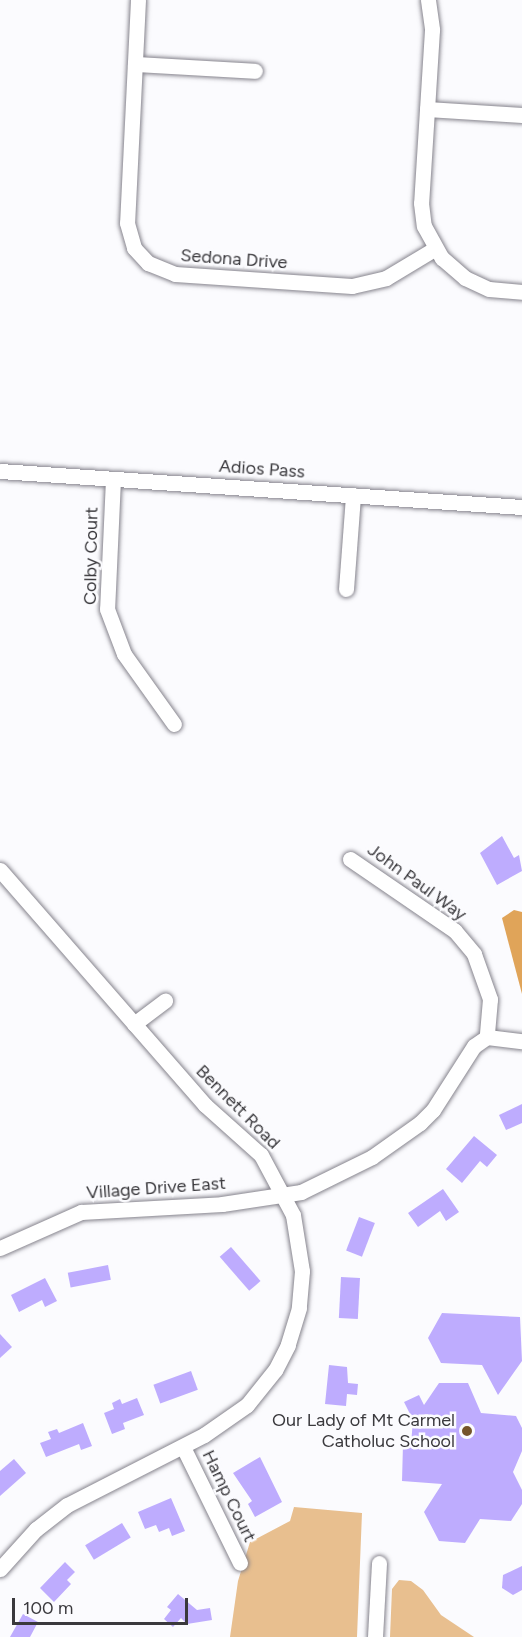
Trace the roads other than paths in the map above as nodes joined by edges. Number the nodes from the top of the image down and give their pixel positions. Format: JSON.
{"nodes":[{"id":1,"x":138,"y":0,"type":"edge"},
{"id":2,"x":428,"y":0,"type":"edge"},
{"id":3,"x":135,"y":64,"type":"junction"},
{"id":4,"x":255,"y":71,"type":"dead end"},
{"id":5,"x":426,"y":109,"type":"junction"},
{"id":6,"x":522,"y":115,"type":"edge"},
{"id":7,"x":436,"y":249,"type":"junction"},
{"id":8,"x":522,"y":292,"type":"edge"},
{"id":9,"x":0,"y":471,"type":"edge"},
{"id":10,"x":113,"y":479,"type":"junction"},
{"id":11,"x":354,"y":495,"type":"junction"},
{"id":12,"x":522,"y":507,"type":"edge"},
{"id":13,"x":346,"y":589,"type":"dead end"},
{"id":14,"x":174,"y":724,"type":"dead end"},
{"id":15,"x":351,"y":859,"type":"dead end"},
{"id":16,"x":0,"y":870,"type":"edge"},
{"id":17,"x":165,"y":1001,"type":"dead end"},
{"id":18,"x":134,"y":1024,"type":"junction"},
{"id":19,"x":487,"y":1037,"type":"junction"},
{"id":20,"x":522,"y":1041,"type":"edge"},
{"id":21,"x":286,"y":1197,"type":"junction"},
{"id":22,"x":0,"y":1248,"type":"edge"},
{"id":23,"x":183,"y":1447,"type":"junction"},
{"id":24,"x":240,"y":1563,"type":"dead end"},
{"id":25,"x":379,"y":1563,"type":"dead end"},
{"id":26,"x":0,"y":1569,"type":"edge"},
{"id":27,"x":375,"y":1637,"type":"edge"}],
"edges":[{"from":1,"to":3,"type":"street","name":"Sedona Drive"},
{"from":2,"to":5,"type":"street"},
{"from":3,"to":4,"type":"street"},
{"from":3,"to":7,"type":"street","name":"Sedona Drive"},
{"from":5,"to":6,"type":"street"},
{"from":5,"to":7,"type":"street"},
{"from":7,"to":8,"type":"street"},
{"from":9,"to":10,"type":"street","name":"Adios Pass"},
{"from":10,"to":11,"type":"street","name":"Adios Pass"},
{"from":10,"to":14,"type":"street","name":"Colby Court"},
{"from":11,"to":12,"type":"street","name":"Adios Pass"},
{"from":11,"to":13,"type":"street"},
{"from":15,"to":19,"type":"street","name":"John Paul Way"},
{"from":16,"to":18,"type":"street","name":"Bennett Road"},
{"from":17,"to":18,"type":"street"},
{"from":18,"to":21,"type":"street","name":"Bennett Road"},
{"from":19,"to":20,"type":"street"},
{"from":19,"to":21,"type":"street"},
{"from":21,"to":22,"type":"street","name":"Village Drive East"},
{"from":21,"to":23,"type":"street","name":"Bennett Road"},
{"from":23,"to":24,"type":"street","name":"Hamp Court"},
{"from":23,"to":26,"type":"street","name":"Bennett Road"},
{"from":25,"to":27,"type":"street"}]}
